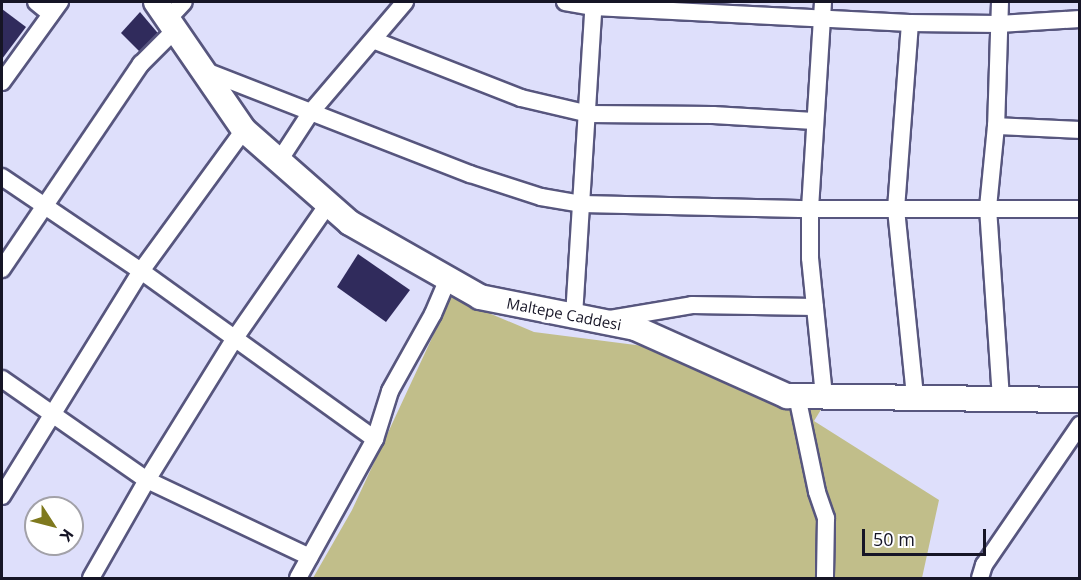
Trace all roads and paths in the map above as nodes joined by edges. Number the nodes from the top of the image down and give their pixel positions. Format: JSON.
{"nodes":[{"id":1,"x":36,"y":2,"type":"edge"},
{"id":2,"x":184,"y":2,"type":"edge"},
{"id":3,"x":405,"y":2,"type":"edge"},
{"id":4,"x":565,"y":2,"type":"edge"},
{"id":5,"x":1000,"y":2,"type":"edge"},
{"id":6,"x":594,"y":4,"type":"edge"},
{"id":7,"x":55,"y":8,"type":"edge"},
{"id":8,"x":822,"y":9,"type":"edge"},
{"id":9,"x":166,"y":17,"type":"edge"},
{"id":10,"x":1080,"y":19,"type":"edge"},
{"id":11,"x":910,"y":22,"type":"junction"},
{"id":12,"x":999,"y":24,"type":"junction"},
{"id":13,"x":373,"y":40,"type":"junction"},
{"id":14,"x":203,"y":70,"type":"junction"},
{"id":15,"x":2,"y":82,"type":"edge"},
{"id":16,"x":311,"y":112,"type":"junction"},
{"id":17,"x":589,"y":114,"type":"junction"},
{"id":18,"x":814,"y":121,"type":"junction"},
{"id":19,"x":996,"y":126,"type":"junction"},
{"id":20,"x":244,"y":130,"type":"junction"},
{"id":21,"x":1080,"y":130,"type":"edge"},
{"id":22,"x":279,"y":161,"type":"junction"},
{"id":23,"x":2,"y":177,"type":"edge"},
{"id":24,"x":328,"y":204,"type":"junction"},
{"id":25,"x":582,"y":204,"type":"junction"},
{"id":26,"x":44,"y":206,"type":"junction"},
{"id":27,"x":988,"y":208,"type":"junction"},
{"id":28,"x":1080,"y":208,"type":"edge"},
{"id":29,"x":810,"y":209,"type":"junction"},
{"id":30,"x":896,"y":209,"type":"junction"},
{"id":31,"x":2,"y":269,"type":"edge"},
{"id":32,"x":141,"y":271,"type":"junction"},
{"id":33,"x":448,"y":279,"type":"junction"},
{"id":34,"x":814,"y":307,"type":"junction"},
{"id":35,"x":574,"y":316,"type":"junction"},
{"id":36,"x":601,"y":321,"type":"junction"},
{"id":37,"x":235,"y":338,"type":"junction"},
{"id":38,"x":2,"y":379,"type":"edge"},
{"id":39,"x":797,"y":396,"type":"junction"},
{"id":40,"x":824,"y":396,"type":"junction"},
{"id":41,"x":915,"y":398,"type":"junction"},
{"id":42,"x":1001,"y":399,"type":"junction"},
{"id":43,"x":1080,"y":400,"type":"edge"},
{"id":44,"x":52,"y":414,"type":"junction"},
{"id":45,"x":1080,"y":425,"type":"edge"},
{"id":46,"x":375,"y":439,"type":"junction"},
{"id":47,"x":147,"y":480,"type":"junction"},
{"id":48,"x":2,"y":496,"type":"edge"},
{"id":49,"x":310,"y":557,"type":"junction"},
{"id":50,"x":90,"y":579,"type":"edge"},
{"id":51,"x":298,"y":579,"type":"edge"},
{"id":52,"x":825,"y":579,"type":"edge"},
{"id":53,"x":980,"y":579,"type":"edge"}],
"edges":[{"from":1,"to":7,"type":"street"},
{"from":2,"to":9,"type":"street"},
{"from":3,"to":13,"type":"street"},
{"from":4,"to":6,"type":"street"},
{"from":5,"to":12,"type":"street"},
{"from":6,"to":8,"type":"street"},
{"from":6,"to":17,"type":"street"},
{"from":7,"to":15,"type":"street"},
{"from":8,"to":11,"type":"street"},
{"from":8,"to":18,"type":"street"},
{"from":9,"to":14,"type":"street","name":"Maltepe Caddesi"},
{"from":9,"to":26,"type":"street"},
{"from":10,"to":12,"type":"street"},
{"from":11,"to":12,"type":"street"},
{"from":11,"to":30,"type":"street"},
{"from":12,"to":19,"type":"street"},
{"from":13,"to":16,"type":"street"},
{"from":13,"to":17,"type":"street"},
{"from":14,"to":16,"type":"street"},
{"from":14,"to":20,"type":"street","name":"Maltepe Caddesi"},
{"from":16,"to":22,"type":"street"},
{"from":16,"to":25,"type":"street"},
{"from":17,"to":18,"type":"street"},
{"from":17,"to":25,"type":"street"},
{"from":18,"to":29,"type":"street"},
{"from":19,"to":21,"type":"street"},
{"from":19,"to":27,"type":"street"},
{"from":20,"to":22,"type":"street","name":"Maltepe Caddesi"},
{"from":20,"to":32,"type":"street"},
{"from":22,"to":24,"type":"street","name":"Maltepe Caddesi"},
{"from":23,"to":26,"type":"street"},
{"from":24,"to":33,"type":"street","name":"Maltepe Caddesi"},
{"from":24,"to":37,"type":"street"},
{"from":25,"to":29,"type":"street"},
{"from":25,"to":35,"type":"street"},
{"from":26,"to":31,"type":"street"},
{"from":26,"to":32,"type":"street"},
{"from":27,"to":28,"type":"street"},
{"from":27,"to":30,"type":"street"},
{"from":27,"to":42,"type":"street"},
{"from":29,"to":30,"type":"street"},
{"from":29,"to":34,"type":"street"},
{"from":30,"to":41,"type":"street"},
{"from":32,"to":37,"type":"street"},
{"from":32,"to":44,"type":"street"},
{"from":33,"to":35,"type":"street","name":"Maltepe Caddesi"},
{"from":33,"to":46,"type":"street"},
{"from":34,"to":36,"type":"street"},
{"from":34,"to":40,"type":"street"},
{"from":35,"to":36,"type":"street","name":"Maltepe Caddesi"},
{"from":36,"to":39,"type":"street","name":"Maltepe Caddesi"},
{"from":37,"to":46,"type":"street"},
{"from":37,"to":47,"type":"street"},
{"from":38,"to":44,"type":"street"},
{"from":39,"to":40,"type":"street","name":"Maltepe Caddesi"},
{"from":39,"to":52,"type":"street"},
{"from":40,"to":41,"type":"street","name":"Maltepe Caddesi"},
{"from":41,"to":42,"type":"street","name":"Maltepe Caddesi"},
{"from":42,"to":43,"type":"street","name":"Maltepe Caddesi"},
{"from":44,"to":47,"type":"street"},
{"from":44,"to":48,"type":"street"},
{"from":45,"to":53,"type":"street"},
{"from":46,"to":49,"type":"street"},
{"from":47,"to":49,"type":"street"},
{"from":47,"to":50,"type":"street"},
{"from":49,"to":51,"type":"street"}]}
